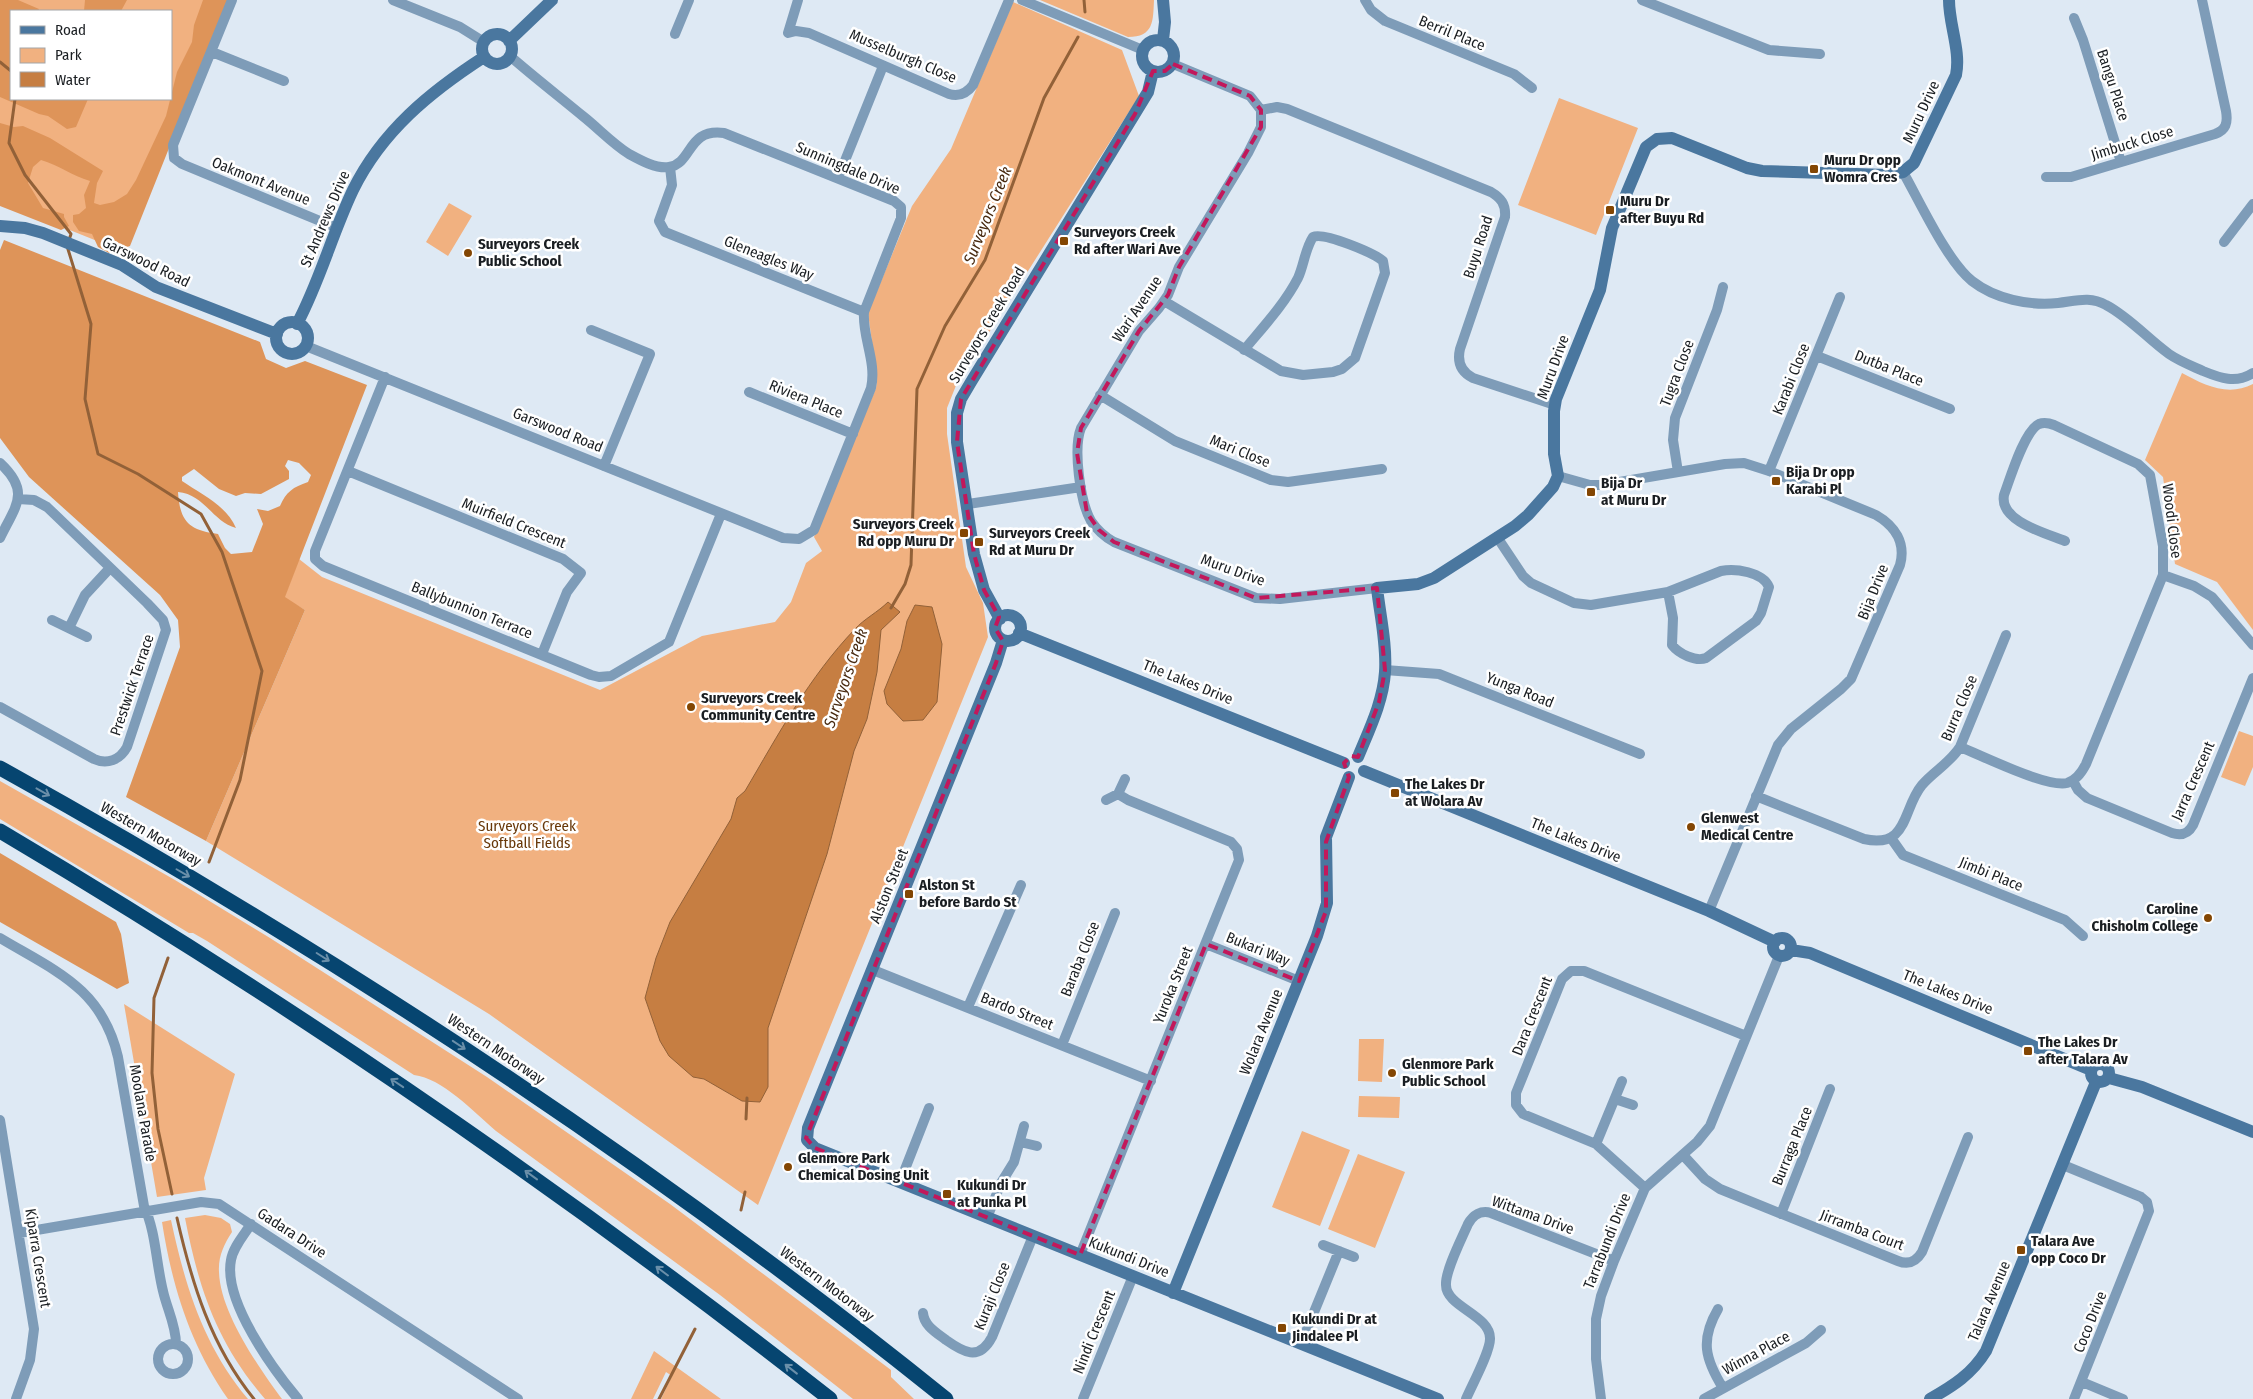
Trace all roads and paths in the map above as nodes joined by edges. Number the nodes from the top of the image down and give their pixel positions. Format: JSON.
{"nodes":[{"id":1,"x":232,"y":0,"type":"edge"},
{"id":2,"x":393,"y":0,"type":"edge"},
{"id":3,"x":552,"y":0,"type":"edge"},
{"id":4,"x":689,"y":0,"type":"edge"},
{"id":5,"x":798,"y":0,"type":"edge"},
{"id":6,"x":1009,"y":0,"type":"edge"},
{"id":7,"x":1022,"y":0,"type":"edge"},
{"id":8,"x":1164,"y":0,"type":"edge"},
{"id":9,"x":1365,"y":0,"type":"edge"},
{"id":10,"x":1642,"y":0,"type":"edge"},
{"id":11,"x":1949,"y":0,"type":"edge"},
{"id":12,"x":2202,"y":0,"type":"edge"},
{"id":13,"x":2074,"y":18,"type":"dead end"},
{"id":14,"x":675,"y":34,"type":"dead end"},
{"id":15,"x":1163,"y":40,"type":"junction"},
{"id":16,"x":509,"y":41,"type":"junction"},
{"id":17,"x":484,"y":42,"type":"junction"},
{"id":18,"x":1143,"y":50,"type":"junction"},
{"id":19,"x":212,"y":52,"type":"junction"},
{"id":20,"x":1820,"y":54,"type":"dead end"},
{"id":21,"x":510,"y":56,"type":"junction"},
{"id":22,"x":484,"y":57,"type":"junction"},
{"id":23,"x":1173,"y":64,"type":"junction"},
{"id":24,"x":883,"y":66,"type":"junction"},
{"id":25,"x":1154,"y":71,"type":"junction"},
{"id":26,"x":284,"y":81,"type":"dead end"},
{"id":27,"x":1532,"y":88,"type":"dead end"},
{"id":28,"x":1261,"y":110,"type":"junction"},
{"id":29,"x":2121,"y":162,"type":"junction"},
{"id":30,"x":670,"y":167,"type":"junction"},
{"id":31,"x":1903,"y":172,"type":"junction"},
{"id":32,"x":2046,"y":177,"type":"dead end"},
{"id":33,"x":838,"y":178,"type":"junction"},
{"id":34,"x":2253,"y":204,"type":"edge"},
{"id":35,"x":0,"y":226,"type":"edge"},
{"id":36,"x":337,"y":228,"type":"junction"},
{"id":37,"x":2224,"y":242,"type":"dead end"},
{"id":38,"x":1723,"y":287,"type":"dead end"},
{"id":39,"x":1840,"y":297,"type":"dead end"},
{"id":40,"x":1164,"y":301,"type":"junction"},
{"id":41,"x":864,"y":312,"type":"junction"},
{"id":42,"x":297,"y":324,"type":"junction"},
{"id":43,"x":591,"y":330,"type":"dead end"},
{"id":44,"x":277,"y":334,"type":"junction"},
{"id":45,"x":306,"y":346,"type":"junction"},
{"id":46,"x":1244,"y":350,"type":"junction"},
{"id":47,"x":1817,"y":356,"type":"junction"},
{"id":48,"x":2253,"y":373,"type":"edge"},
{"id":49,"x":385,"y":377,"type":"junction"},
{"id":50,"x":749,"y":392,"type":"dead end"},
{"id":51,"x":1100,"y":396,"type":"junction"},
{"id":52,"x":1555,"y":406,"type":"junction"},
{"id":53,"x":1950,"y":409,"type":"dead end"},
{"id":54,"x":852,"y":434,"type":"junction"},
{"id":55,"x":0,"y":463,"type":"edge"},
{"id":56,"x":604,"y":466,"type":"junction"},
{"id":57,"x":1382,"y":469,"type":"dead end"},
{"id":58,"x":348,"y":471,"type":"junction"},
{"id":59,"x":1770,"y":471,"type":"junction"},
{"id":60,"x":1678,"y":472,"type":"junction"},
{"id":61,"x":1558,"y":476,"type":"junction"},
{"id":62,"x":1082,"y":487,"type":"junction"},
{"id":63,"x":18,"y":499,"type":"junction"},
{"id":64,"x":968,"y":504,"type":"junction"},
{"id":65,"x":722,"y":514,"type":"junction"},
{"id":66,"x":1496,"y":537,"type":"junction"},
{"id":67,"x":0,"y":538,"type":"edge"},
{"id":68,"x":800,"y":539,"type":"joint"},
{"id":69,"x":2065,"y":541,"type":"dead end"},
{"id":70,"x":110,"y":568,"type":"junction"},
{"id":71,"x":2163,"y":575,"type":"junction"},
{"id":72,"x":1377,"y":588,"type":"junction"},
{"id":73,"x":1668,"y":592,"type":"junction"},
{"id":74,"x":1000,"y":619,"type":"junction"},
{"id":75,"x":52,"y":620,"type":"dead end"},
{"id":76,"x":69,"y":628,"type":"junction"},
{"id":77,"x":1020,"y":633,"type":"junction"},
{"id":78,"x":2006,"y":635,"type":"dead end"},
{"id":79,"x":87,"y":637,"type":"dead end"},
{"id":80,"x":1003,"y":640,"type":"junction"},
{"id":81,"x":2253,"y":646,"type":"edge"},
{"id":82,"x":542,"y":654,"type":"junction"},
{"id":83,"x":1385,"y":670,"type":"junction"},
{"id":84,"x":2253,"y":678,"type":"edge"},
{"id":85,"x":0,"y":707,"type":"edge"},
{"id":86,"x":1960,"y":747,"type":"junction"},
{"id":87,"x":1640,"y":754,"type":"dead end"},
{"id":88,"x":1358,"y":757,"type":"junction"},
{"id":89,"x":1344,"y":763,"type":"junction"},
{"id":90,"x":0,"y":768,"type":"edge"},
{"id":91,"x":1364,"y":771,"type":"junction"},
{"id":92,"x":1349,"y":776,"type":"junction"},
{"id":93,"x":1125,"y":779,"type":"dead end"},
{"id":94,"x":2073,"y":781,"type":"junction"},
{"id":95,"x":1118,"y":794,"type":"junction"},
{"id":96,"x":1756,"y":796,"type":"junction"},
{"id":97,"x":1106,"y":800,"type":"dead end"},
{"id":98,"x":0,"y":831,"type":"edge"},
{"id":99,"x":1891,"y":838,"type":"junction"},
{"id":100,"x":1021,"y":885,"type":"dead end"},
{"id":101,"x":1709,"y":911,"type":"junction"},
{"id":102,"x":1115,"y":913,"type":"dead end"},
{"id":103,"x":2083,"y":936,"type":"dead end"},
{"id":104,"x":0,"y":938,"type":"edge"},
{"id":105,"x":1775,"y":942,"type":"junction"},
{"id":106,"x":1206,"y":944,"type":"junction"},
{"id":107,"x":1791,"y":950,"type":"junction"},
{"id":108,"x":1779,"y":956,"type":"junction"},
{"id":109,"x":873,"y":970,"type":"junction"},
{"id":110,"x":1299,"y":981,"type":"junction"},
{"id":111,"x":968,"y":1007,"type":"junction"},
{"id":112,"x":1746,"y":1036,"type":"junction"},
{"id":113,"x":1062,"y":1045,"type":"junction"},
{"id":114,"x":2094,"y":1076,"type":"junction"},
{"id":115,"x":1151,"y":1080,"type":"junction"},
{"id":116,"x":1622,"y":1081,"type":"dead end"},
{"id":117,"x":1830,"y":1090,"type":"dead end"},
{"id":118,"x":1615,"y":1098,"type":"junction"},
{"id":119,"x":1633,"y":1106,"type":"dead end"},
{"id":120,"x":929,"y":1108,"type":"dead end"},
{"id":121,"x":0,"y":1120,"type":"edge"},
{"id":122,"x":1024,"y":1126,"type":"dead end"},
{"id":123,"x":2253,"y":1132,"type":"edge"},
{"id":124,"x":1968,"y":1137,"type":"dead end"},
{"id":125,"x":1020,"y":1142,"type":"junction"},
{"id":126,"x":809,"y":1143,"type":"joint"},
{"id":127,"x":1596,"y":1144,"type":"junction"},
{"id":128,"x":1037,"y":1146,"type":"dead end"},
{"id":129,"x":1683,"y":1155,"type":"junction"},
{"id":130,"x":2062,"y":1165,"type":"junction"},
{"id":131,"x":900,"y":1182,"type":"junction"},
{"id":132,"x":1645,"y":1188,"type":"junction"},
{"id":133,"x":147,"y":1212,"type":"junction"},
{"id":134,"x":1781,"y":1214,"type":"junction"},
{"id":135,"x":987,"y":1218,"type":"junction"},
{"id":136,"x":251,"y":1224,"type":"junction"},
{"id":137,"x":19,"y":1233,"type":"junction"},
{"id":138,"x":1033,"y":1236,"type":"junction"},
{"id":139,"x":1324,"y":1245,"type":"dead end"},
{"id":140,"x":1339,"y":1251,"type":"junction"},
{"id":141,"x":1080,"y":1255,"type":"junction"},
{"id":142,"x":1354,"y":1257,"type":"dead end"},
{"id":143,"x":1614,"y":1261,"type":"junction"},
{"id":144,"x":1133,"y":1276,"type":"junction"},
{"id":145,"x":1173,"y":1292,"type":"junction"},
{"id":146,"x":1718,"y":1308,"type":"dead end"},
{"id":147,"x":923,"y":1313,"type":"dead end"},
{"id":148,"x":1822,"y":1330,"type":"dead end"},
{"id":149,"x":176,"y":1344,"type":"dead end"},
{"id":150,"x":1301,"y":1344,"type":"junction"},
{"id":151,"x":2082,"y":1382,"type":"junction"},
{"id":152,"x":1723,"y":1388,"type":"junction"},
{"id":153,"x":16,"y":1399,"type":"edge"},
{"id":154,"x":298,"y":1399,"type":"edge"},
{"id":155,"x":518,"y":1399,"type":"edge"},
{"id":156,"x":830,"y":1399,"type":"edge"},
{"id":157,"x":946,"y":1399,"type":"edge"},
{"id":158,"x":1083,"y":1399,"type":"edge"},
{"id":159,"x":1438,"y":1399,"type":"edge"},
{"id":160,"x":1466,"y":1399,"type":"edge"},
{"id":161,"x":1601,"y":1399,"type":"edge"},
{"id":162,"x":1704,"y":1399,"type":"edge"},
{"id":163,"x":1930,"y":1399,"type":"edge"},
{"id":164,"x":2074,"y":1399,"type":"edge"},
{"id":165,"x":2123,"y":1399,"type":"edge"}],
"edges":[{"from":1,"to":19,"type":"street"},
{"from":2,"to":17,"type":"street"},
{"from":3,"to":16,"type":"street"},
{"from":4,"to":14,"type":"street"},
{"from":5,"to":24,"type":"street","name":"Musselburgh Close"},
{"from":6,"to":24,"type":"street","name":"Musselburgh Close"},
{"from":7,"to":18,"type":"street"},
{"from":8,"to":15,"type":"street"},
{"from":9,"to":27,"type":"street","name":"Berril Place"},
{"from":10,"to":20,"type":"street"},
{"from":11,"to":31,"type":"street","name":"Muru Drive"},
{"from":12,"to":29,"type":"street","name":"Jimbuck Close"},
{"from":13,"to":29,"type":"street","name":"Bangu Place"},
{"from":15,"to":18,"type":"street"},
{"from":15,"to":23,"type":"street"},
{"from":16,"to":17,"type":"street"},
{"from":16,"to":21,"type":"street"},
{"from":17,"to":22,"type":"street"},
{"from":18,"to":25,"type":"street"},
{"from":19,"to":26,"type":"street"},
{"from":19,"to":36,"type":"street","name":"Oakmont Avenue"},
{"from":21,"to":22,"type":"street"},
{"from":21,"to":30,"type":"street"},
{"from":22,"to":36,"type":"street","name":"St Andrews Drive"},
{"from":23,"to":25,"type":"street"},
{"from":23,"to":28,"type":"street"},
{"from":24,"to":33,"type":"street"},
{"from":25,"to":64,"type":"street","name":"Surveyors Creek Road"},
{"from":28,"to":40,"type":"street","name":"Wari Avenue"},
{"from":28,"to":52,"type":"street","name":"Buyu Road"},
{"from":29,"to":32,"type":"street","name":"Jimbuck Close"},
{"from":30,"to":33,"type":"street","name":"Sunningdale Drive"},
{"from":30,"to":41,"type":"street","name":"Gleneagles Way"},
{"from":31,"to":48,"type":"street"},
{"from":31,"to":52,"type":"street","name":"Muru Drive"},
{"from":33,"to":41,"type":"street","name":"Sunningdale Drive"},
{"from":34,"to":37,"type":"street"},
{"from":35,"to":44,"type":"street","name":"Garswood Road"},
{"from":36,"to":42,"type":"street","name":"St Andrews Drive"},
{"from":38,"to":60,"type":"street","name":"Tugra Close"},
{"from":39,"to":47,"type":"street","name":"Karabi Close"},
{"from":40,"to":46,"type":"street"},
{"from":40,"to":51,"type":"street","name":"Wari Avenue"},
{"from":41,"to":54,"type":"street","name":"Sunningdale Drive"},
{"from":42,"to":44,"type":"street"},
{"from":42,"to":45,"type":"street"},
{"from":43,"to":56,"type":"street"},
{"from":44,"to":45,"type":"street"},
{"from":45,"to":49,"type":"street","name":"Garswood Road"},
{"from":46,"to":46,"type":"street"},
{"from":47,"to":53,"type":"street","name":"Dutba Place"},
{"from":47,"to":59,"type":"street","name":"Karabi Close"},
{"from":49,"to":56,"type":"street","name":"Garswood Road"},
{"from":49,"to":58,"type":"street","name":"Ballybunnion Terrace"},
{"from":50,"to":54,"type":"street","name":"Riviera Place"},
{"from":51,"to":57,"type":"street","name":"Mari Close"},
{"from":51,"to":62,"type":"street","name":"Wari Avenue"},
{"from":52,"to":61,"type":"street","name":"Muru Drive"},
{"from":54,"to":68,"type":"street","name":"Sunningdale Drive"},
{"from":55,"to":63,"type":"street"},
{"from":56,"to":65,"type":"street","name":"Garswood Road"},
{"from":58,"to":82,"type":"street","name":"Ballybunnion Terrace"},
{"from":58,"to":82,"type":"street","name":"Muirfield Crescent"},
{"from":59,"to":60,"type":"street","name":"Bija Drive"},
{"from":59,"to":96,"type":"street","name":"Bija Drive"},
{"from":60,"to":61,"type":"street","name":"Bija Drive"},
{"from":61,"to":66,"type":"street","name":"Muru Drive"},
{"from":62,"to":64,"type":"street"},
{"from":62,"to":72,"type":"street","name":"Muru Drive"},
{"from":63,"to":67,"type":"street"},
{"from":63,"to":70,"type":"street","name":"Prestwick Terrace"},
{"from":64,"to":74,"type":"street","name":"Surveyors Creek Road"},
{"from":65,"to":68,"type":"street","name":"Garswood Road"},
{"from":65,"to":82,"type":"street","name":"Ballybunnion Terrace"},
{"from":66,"to":72,"type":"street","name":"Muru Drive"},
{"from":66,"to":73,"type":"street"},
{"from":69,"to":71,"type":"street","name":"Woodi Close"},
{"from":70,"to":76,"type":"street"},
{"from":70,"to":85,"type":"street","name":"Prestwick Terrace"},
{"from":71,"to":81,"type":"street"},
{"from":71,"to":94,"type":"street","name":"Woodi Close"},
{"from":72,"to":83,"type":"street"},
{"from":73,"to":73,"type":"street"},
{"from":74,"to":77,"type":"street"},
{"from":74,"to":80,"type":"street"},
{"from":75,"to":76,"type":"street"},
{"from":76,"to":79,"type":"street"},
{"from":77,"to":80,"type":"street"},
{"from":77,"to":89,"type":"street","name":"The Lakes Drive"},
{"from":78,"to":86,"type":"street","name":"Burra Close"},
{"from":80,"to":109,"type":"street","name":"Alston Street"},
{"from":83,"to":87,"type":"street","name":"Yunga Road"},
{"from":83,"to":88,"type":"street"},
{"from":84,"to":94,"type":"street","name":"Jarra Crescent"},
{"from":86,"to":94,"type":"street"},
{"from":86,"to":99,"type":"street","name":"Burra Close"},
{"from":88,"to":89,"type":"street"},
{"from":88,"to":91,"type":"street"},
{"from":89,"to":92,"type":"street"},
{"from":90,"to":157,"type":"highway","name":"Western Motorway","one_way":true},
{"from":91,"to":92,"type":"street"},
{"from":91,"to":101,"type":"street","name":"The Lakes Drive"},
{"from":92,"to":110,"type":"street","name":"Wolara Avenue"},
{"from":93,"to":95,"type":"street"},
{"from":95,"to":97,"type":"street"},
{"from":95,"to":106,"type":"street","name":"Yuroka Street"},
{"from":96,"to":99,"type":"street"},
{"from":96,"to":101,"type":"street","name":"Bija Drive"},
{"from":156,"to":98,"type":"highway","one_way":true},
{"from":99,"to":103,"type":"street","name":"Jimbi Place"},
{"from":100,"to":111,"type":"street"},
{"from":101,"to":105,"type":"street","name":"The Lakes Drive"},
{"from":102,"to":113,"type":"street","name":"Baraba Close"},
{"from":104,"to":133,"type":"street","name":"Moolana Parade"},
{"from":105,"to":107,"type":"street"},
{"from":105,"to":108,"type":"street"},
{"from":106,"to":110,"type":"street","name":"Bukari Way"},
{"from":106,"to":115,"type":"street","name":"Yuroka Street"},
{"from":107,"to":108,"type":"street"},
{"from":107,"to":114,"type":"street","name":"The Lakes Drive"},
{"from":108,"to":112,"type":"street","name":"Tarrabundi Drive"},
{"from":109,"to":111,"type":"street","name":"Bardo Street"},
{"from":109,"to":126,"type":"street","name":"Alston Street"},
{"from":110,"to":145,"type":"street","name":"Wolara Avenue"},
{"from":111,"to":113,"type":"street","name":"Bardo Street"},
{"from":112,"to":127,"type":"street","name":"Dara Crescent"},
{"from":112,"to":129,"type":"street","name":"Tarrabundi Drive"},
{"from":113,"to":115,"type":"street","name":"Bardo Street"},
{"from":114,"to":123,"type":"street"},
{"from":114,"to":130,"type":"street","name":"Talara Avenue"},
{"from":115,"to":141,"type":"street","name":"Yuroka Street"},
{"from":116,"to":118,"type":"street"},
{"from":117,"to":134,"type":"street","name":"Burraga Place"},
{"from":118,"to":119,"type":"street"},
{"from":118,"to":127,"type":"street"},
{"from":120,"to":131,"type":"street"},
{"from":121,"to":137,"type":"street","name":"Kiparra Crescent"},
{"from":122,"to":125,"type":"street"},
{"from":124,"to":134,"type":"street","name":"Jirramba Court"},
{"from":125,"to":128,"type":"street"},
{"from":125,"to":135,"type":"street"},
{"from":126,"to":131,"type":"street","name":"Kukundi Drive"},
{"from":127,"to":132,"type":"street","name":"Dara Crescent"},
{"from":129,"to":132,"type":"street","name":"Tarrabundi Drive"},
{"from":129,"to":134,"type":"street","name":"Jirramba Court"},
{"from":130,"to":151,"type":"street","name":"Coco Drive"},
{"from":130,"to":163,"type":"street","name":"Talara Avenue"},
{"from":131,"to":135,"type":"street","name":"Kukundi Drive"},
{"from":132,"to":143,"type":"street","name":"Tarrabundi Drive"},
{"from":133,"to":136,"type":"street","name":"Gadara Drive"},
{"from":133,"to":137,"type":"street","name":"Gadara Drive"},
{"from":133,"to":149,"type":"street","name":"Moolana Parade"},
{"from":135,"to":138,"type":"street","name":"Kukundi Drive"},
{"from":136,"to":154,"type":"street"},
{"from":136,"to":155,"type":"street","name":"Gadara Drive"},
{"from":137,"to":153,"type":"street","name":"Kiparra Crescent"},
{"from":138,"to":141,"type":"street","name":"Kukundi Drive"},
{"from":138,"to":147,"type":"street","name":"Kuraji Close"},
{"from":139,"to":140,"type":"street"},
{"from":140,"to":142,"type":"street"},
{"from":140,"to":150,"type":"street"},
{"from":141,"to":144,"type":"street","name":"Kukundi Drive"},
{"from":143,"to":160,"type":"street","name":"Wittama Drive"},
{"from":143,"to":161,"type":"street","name":"Tarrabundi Drive"},
{"from":144,"to":145,"type":"street","name":"Kukundi Drive"},
{"from":144,"to":158,"type":"street","name":"Nindi Crescent"},
{"from":145,"to":150,"type":"street","name":"Kukundi Drive"},
{"from":146,"to":152,"type":"street"},
{"from":148,"to":152,"type":"street","name":"Winna Place"},
{"from":150,"to":159,"type":"street","name":"Kukundi Drive"},
{"from":151,"to":164,"type":"street","name":"Coco Drive"},
{"from":151,"to":165,"type":"street"},
{"from":152,"to":162,"type":"street","name":"Winna Place"}]}
